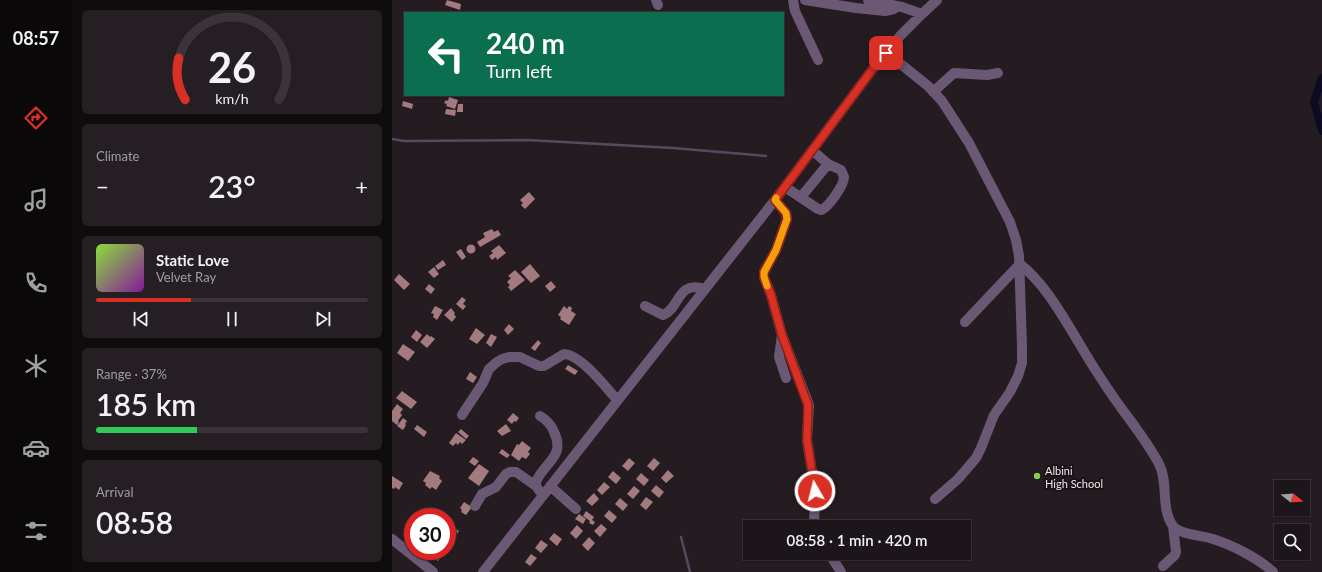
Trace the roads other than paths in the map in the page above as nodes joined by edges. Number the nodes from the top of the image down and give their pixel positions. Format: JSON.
{"nodes":[{"id":1,"x":793,"y":0,"type":"edge"},
{"id":2,"x":805,"y":0,"type":"edge"},
{"id":3,"x":868,"y":0,"type":"edge"},
{"id":4,"x":937,"y":0,"type":"edge"},
{"id":5,"x":897,"y":6,"type":"junction"},
{"id":6,"x":922,"y":14,"type":"junction"},
{"id":7,"x":886,"y":53,"type":"junction"},
{"id":8,"x":818,"y":60,"type":"dead end"},
{"id":9,"x":998,"y":73,"type":"dead end"},
{"id":10,"x":933,"y":92,"type":"junction"},
{"id":11,"x":812,"y":150,"type":"junction"},
{"id":12,"x":828,"y":164,"type":"junction"},
{"id":13,"x":785,"y":187,"type":"junction"},
{"id":14,"x":801,"y":197,"type":"junction"},
{"id":15,"x":775,"y":200,"type":"junction"},
{"id":16,"x":1020,"y":264,"type":"junction"},
{"id":17,"x":705,"y":289,"type":"junction"},
{"id":18,"x":645,"y":306,"type":"dead end"},
{"id":19,"x":965,"y":322,"type":"dead end"},
{"id":20,"x":782,"y":335,"type":"junction"},
{"id":21,"x":786,"y":378,"type":"dead end"},
{"id":22,"x":618,"y":400,"type":"junction"},
{"id":23,"x":462,"y":415,"type":"dead end"},
{"id":24,"x":540,"y":416,"type":"dead end"},
{"id":25,"x":536,"y":486,"type":"junction"},
{"id":26,"x":550,"y":486,"type":"junction"},
{"id":27,"x":543,"y":496,"type":"junction"},
{"id":28,"x":935,"y":499,"type":"dead end"},
{"id":29,"x":475,"y":506,"type":"dead end"},
{"id":30,"x":576,"y":509,"type":"dead end"},
{"id":31,"x":814,"y":520,"type":"edge"},
{"id":32,"x":1173,"y":526,"type":"junction"},
{"id":33,"x":392,"y":539,"type":"edge"},
{"id":34,"x":833,"y":560,"type":"edge"},
{"id":35,"x":1163,"y":566,"type":"dead end"},
{"id":36,"x":433,"y":572,"type":"edge"},
{"id":37,"x":483,"y":572,"type":"edge"},
{"id":38,"x":841,"y":572,"type":"edge"},
{"id":39,"x":1273,"y":572,"type":"edge"}],
"edges":[{"from":1,"to":8,"type":"street"},
{"from":2,"to":5,"type":"street"},
{"from":3,"to":5,"type":"street"},
{"from":4,"to":6,"type":"street"},
{"from":5,"to":6,"type":"street"},
{"from":6,"to":7,"type":"street"},
{"from":7,"to":10,"type":"street"},
{"from":7,"to":11,"type":"street"},
{"from":9,"to":10,"type":"street"},
{"from":10,"to":16,"type":"street"},
{"from":11,"to":12,"type":"street"},
{"from":11,"to":13,"type":"street"},
{"from":12,"to":14,"type":"street"},
{"from":12,"to":14,"type":"street"},
{"from":13,"to":14,"type":"street"},
{"from":13,"to":15,"type":"street"},
{"from":15,"to":17,"type":"street"},
{"from":15,"to":20,"type":"street"},
{"from":16,"to":19,"type":"street"},
{"from":16,"to":28,"type":"street"},
{"from":16,"to":32,"type":"street"},
{"from":17,"to":18,"type":"street"},
{"from":17,"to":22,"type":"street"},
{"from":20,"to":21,"type":"street"},
{"from":20,"to":31,"type":"street"},
{"from":22,"to":23,"type":"street"},
{"from":22,"to":26,"type":"street"},
{"from":24,"to":25,"type":"street"},
{"from":25,"to":27,"type":"street"},
{"from":25,"to":29,"type":"street"},
{"from":26,"to":27,"type":"street"},
{"from":26,"to":30,"type":"street"},
{"from":27,"to":37,"type":"street"},
{"from":32,"to":35,"type":"street"},
{"from":32,"to":39,"type":"street"},
{"from":33,"to":36,"type":"street"},
{"from":34,"to":38,"type":"street"}]}
